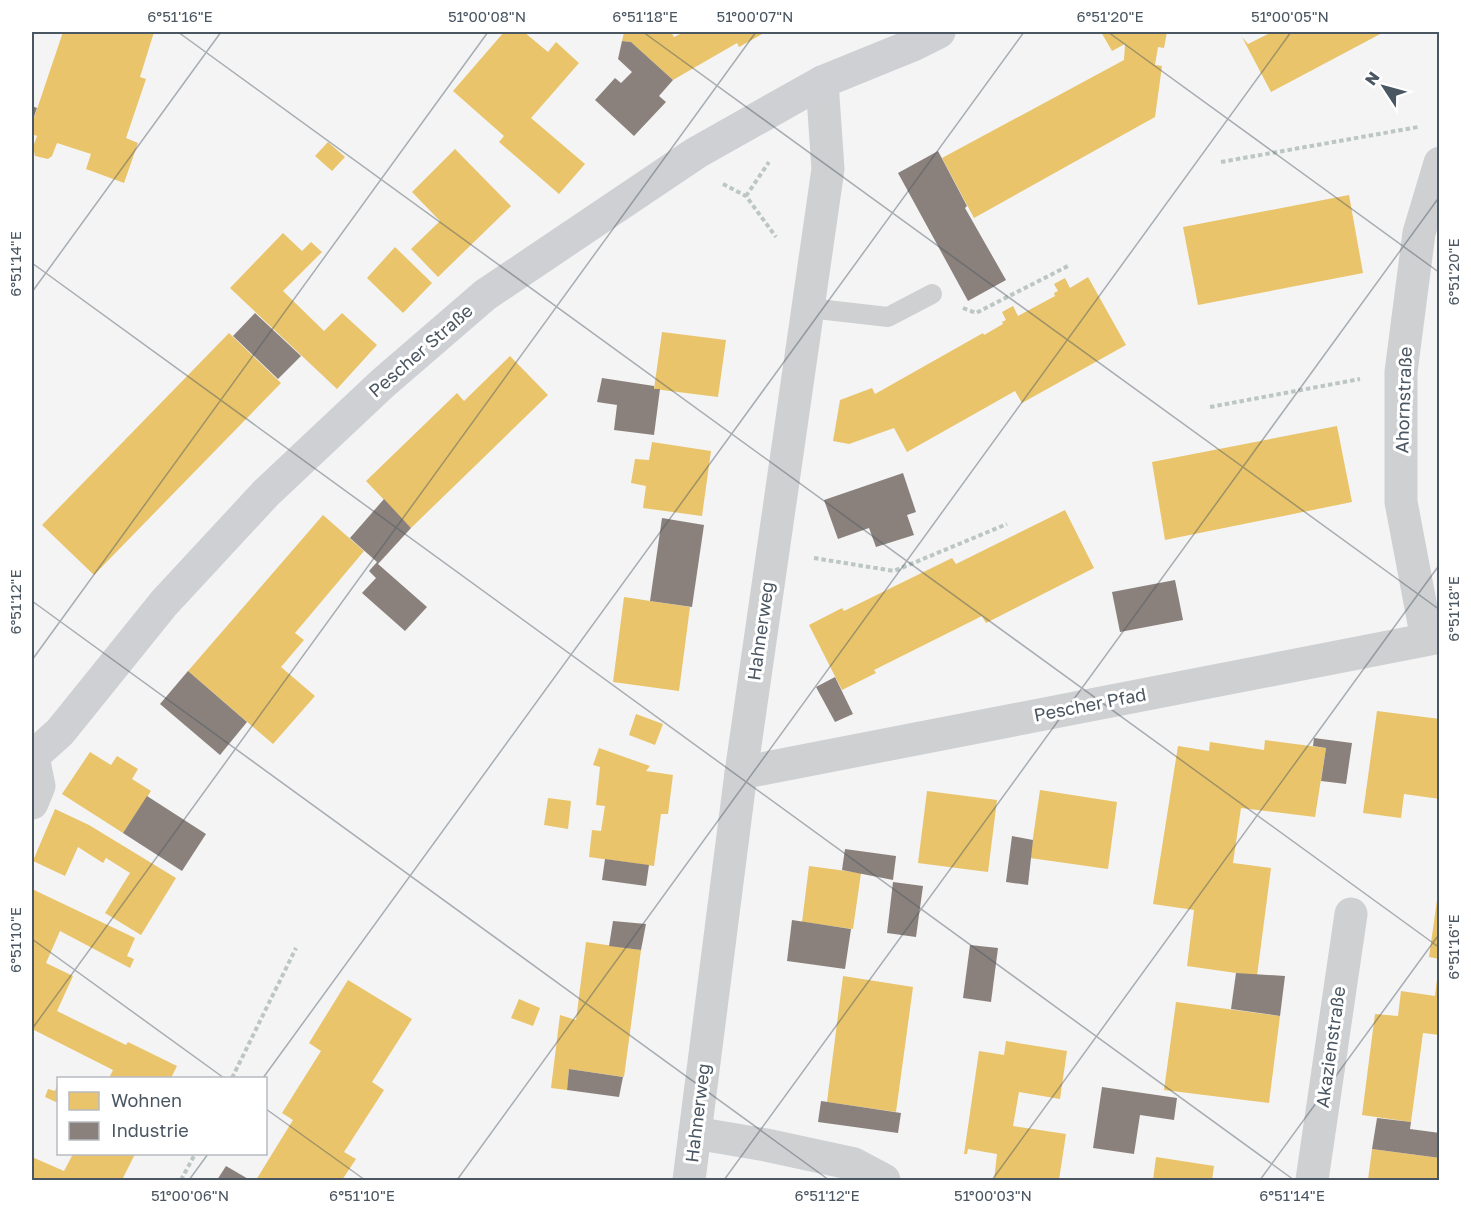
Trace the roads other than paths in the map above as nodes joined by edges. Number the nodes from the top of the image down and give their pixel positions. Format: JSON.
{"nodes":[{"id":1,"x":939,"y":32,"type":"edge"},
{"id":2,"x":822,"y":82,"type":"junction"},
{"id":3,"x":1440,"y":163,"type":"edge"},
{"id":4,"x":932,"y":294,"type":"road end"},
{"id":5,"x":809,"y":308,"type":"junction"},
{"id":6,"x":1433,"y":638,"type":"edge"},
{"id":7,"x":32,"y":757,"type":"edge"},
{"id":8,"x":741,"y":772,"type":"junction"},
{"id":9,"x":32,"y":803,"type":"edge"},
{"id":10,"x":1351,"y":914,"type":"dead end"},
{"id":11,"x":695,"y":1133,"type":"junction"},
{"id":12,"x":689,"y":1180,"type":"edge"},
{"id":13,"x":884,"y":1180,"type":"edge"},
{"id":14,"x":1312,"y":1180,"type":"edge"}],
"edges":[{"from":1,"to":2,"type":"street","name":"Pescher Straße"},
{"from":2,"to":5,"type":"street","name":"Hahnerweg"},
{"from":2,"to":7,"type":"street","name":"Pescher Straße"},
{"from":3,"to":6,"type":"street","name":"Ahornstraße"},
{"from":4,"to":5,"type":"lane"},
{"from":5,"to":8,"type":"street","name":"Hahnerweg"},
{"from":6,"to":8,"type":"street","name":"Pescher Pfad"},
{"from":7,"to":9,"type":"street","name":"Pescher Straße"},
{"from":8,"to":11,"type":"street","name":"Hahnerweg"},
{"from":10,"to":14,"type":"street","name":"Akazienstraße"},
{"from":11,"to":12,"type":"street","name":"Hahnerweg"},
{"from":11,"to":13,"type":"street"}]}
